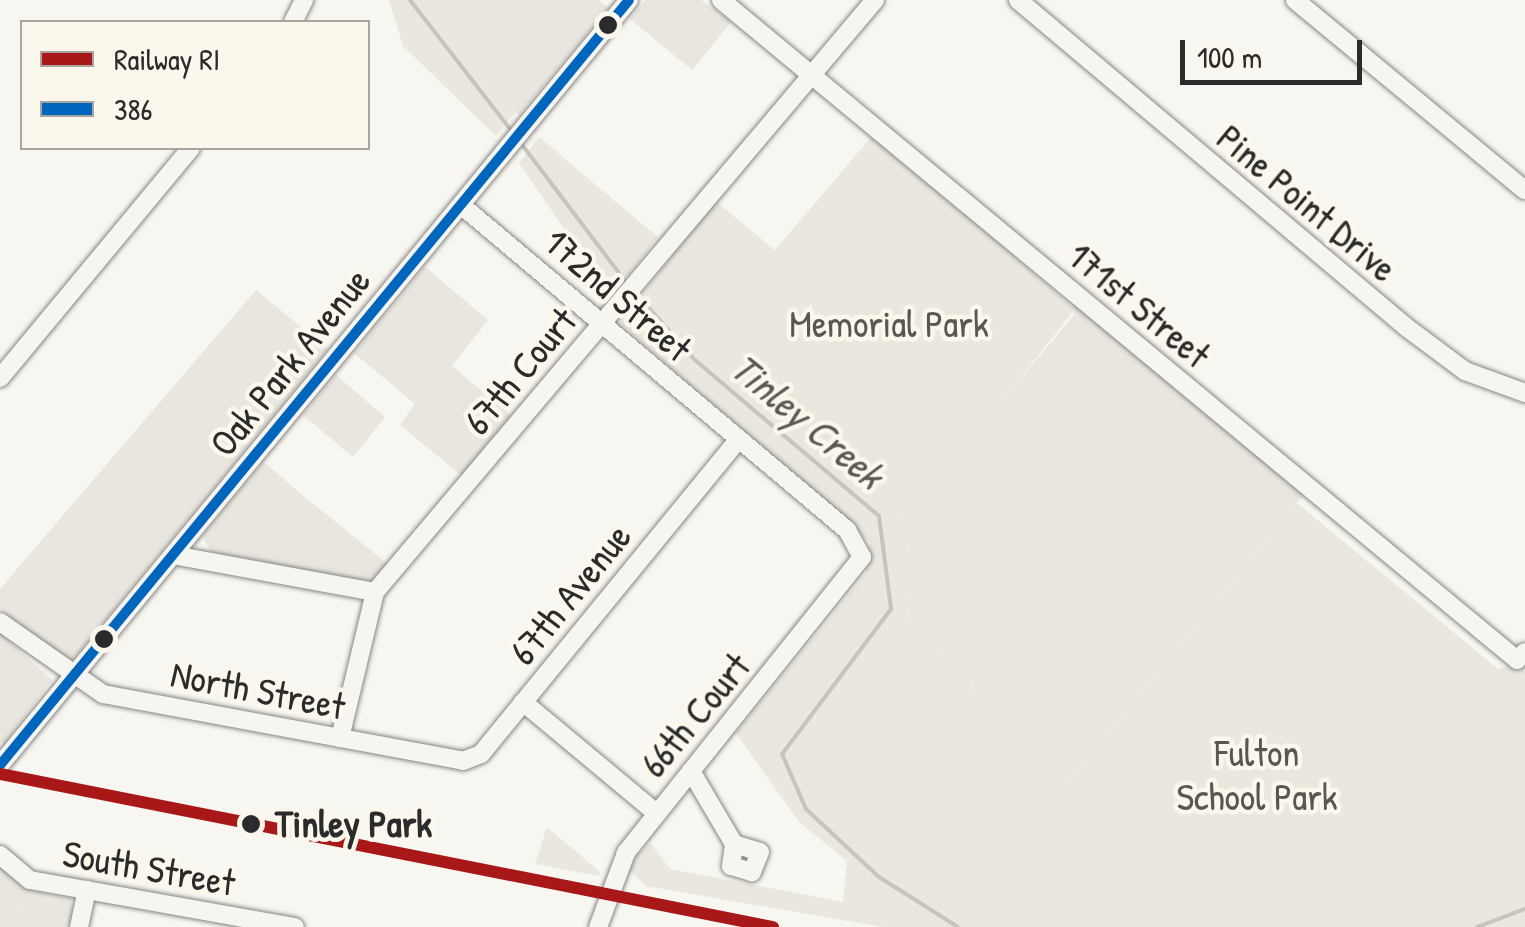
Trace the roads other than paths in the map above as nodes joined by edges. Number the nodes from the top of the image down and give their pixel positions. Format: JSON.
{"nodes":[{"id":1,"x":629,"y":0,"type":"edge"},
{"id":2,"x":721,"y":0,"type":"edge"},
{"id":3,"x":875,"y":0,"type":"edge"},
{"id":4,"x":1018,"y":0,"type":"edge"},
{"id":5,"x":1296,"y":0,"type":"edge"},
{"id":6,"x":812,"y":76,"type":"junction"},
{"id":7,"x":189,"y":150,"type":"edge"},
{"id":8,"x":1525,"y":165,"type":"edge"},
{"id":9,"x":1519,"y":185,"type":"edge"},
{"id":10,"x":461,"y":205,"type":"junction"},
{"id":11,"x":601,"y":325,"type":"junction"},
{"id":12,"x":0,"y":378,"type":"edge"},
{"id":13,"x":1525,"y":393,"type":"edge"},
{"id":14,"x":738,"y":440,"type":"junction"},
{"id":15,"x":173,"y":555,"type":"junction"},
{"id":16,"x":862,"y":557,"type":"joint"},
{"id":17,"x":375,"y":592,"type":"junction"},
{"id":18,"x":0,"y":622,"type":"edge"},
{"id":19,"x":1521,"y":656,"type":"edge"},
{"id":20,"x":70,"y":680,"type":"junction"},
{"id":21,"x":523,"y":702,"type":"junction"},
{"id":22,"x":340,"y":738,"type":"junction"},
{"id":23,"x":437,"y":757,"type":"joint"},
{"id":24,"x":0,"y":766,"type":"edge"},
{"id":25,"x":691,"y":771,"type":"junction"},
{"id":26,"x":656,"y":812,"type":"junction"},
{"id":27,"x":734,"y":844,"type":"dead end"},
{"id":28,"x":0,"y":855,"type":"edge"},
{"id":29,"x":87,"y":890,"type":"junction"},
{"id":30,"x":79,"y":927,"type":"edge"},
{"id":31,"x":295,"y":927,"type":"edge"},
{"id":32,"x":598,"y":927,"type":"edge"}],
"edges":[{"from":1,"to":10,"type":"street","name":"Oak Park Avenue"},
{"from":2,"to":6,"type":"street","name":"171st Street"},
{"from":3,"to":6,"type":"street","name":"67th Court"},
{"from":4,"to":13,"type":"street","name":"Pine Point Drive"},
{"from":5,"to":9,"type":"street"},
{"from":6,"to":11,"type":"street","name":"67th Court"},
{"from":6,"to":19,"type":"street","name":"171st Street"},
{"from":7,"to":12,"type":"street"},
{"from":8,"to":9,"type":"street"},
{"from":10,"to":11,"type":"street","name":"172nd Street"},
{"from":10,"to":15,"type":"street","name":"Oak Park Avenue"},
{"from":11,"to":14,"type":"street","name":"172nd Street"},
{"from":11,"to":17,"type":"street","name":"67th Court"},
{"from":14,"to":16,"type":"street","name":"172nd Street"},
{"from":14,"to":21,"type":"street","name":"67th Avenue"},
{"from":15,"to":17,"type":"street"},
{"from":15,"to":20,"type":"street","name":"Oak Park Avenue"},
{"from":16,"to":25,"type":"street","name":"66th Court"},
{"from":17,"to":22,"type":"street","name":"67th Court"},
{"from":18,"to":20,"type":"street"},
{"from":20,"to":22,"type":"street","name":"North Street"},
{"from":20,"to":24,"type":"street","name":"Oak Park Avenue"},
{"from":21,"to":23,"type":"street","name":"67th Avenue"},
{"from":21,"to":26,"type":"street"},
{"from":22,"to":23,"type":"street","name":"North Street"},
{"from":25,"to":26,"type":"street","name":"66th Court"},
{"from":25,"to":27,"type":"street"},
{"from":26,"to":32,"type":"street","name":"66th Court"},
{"from":28,"to":29,"type":"street","name":"South Street"},
{"from":29,"to":30,"type":"street"},
{"from":29,"to":31,"type":"street","name":"South Street"}]}
